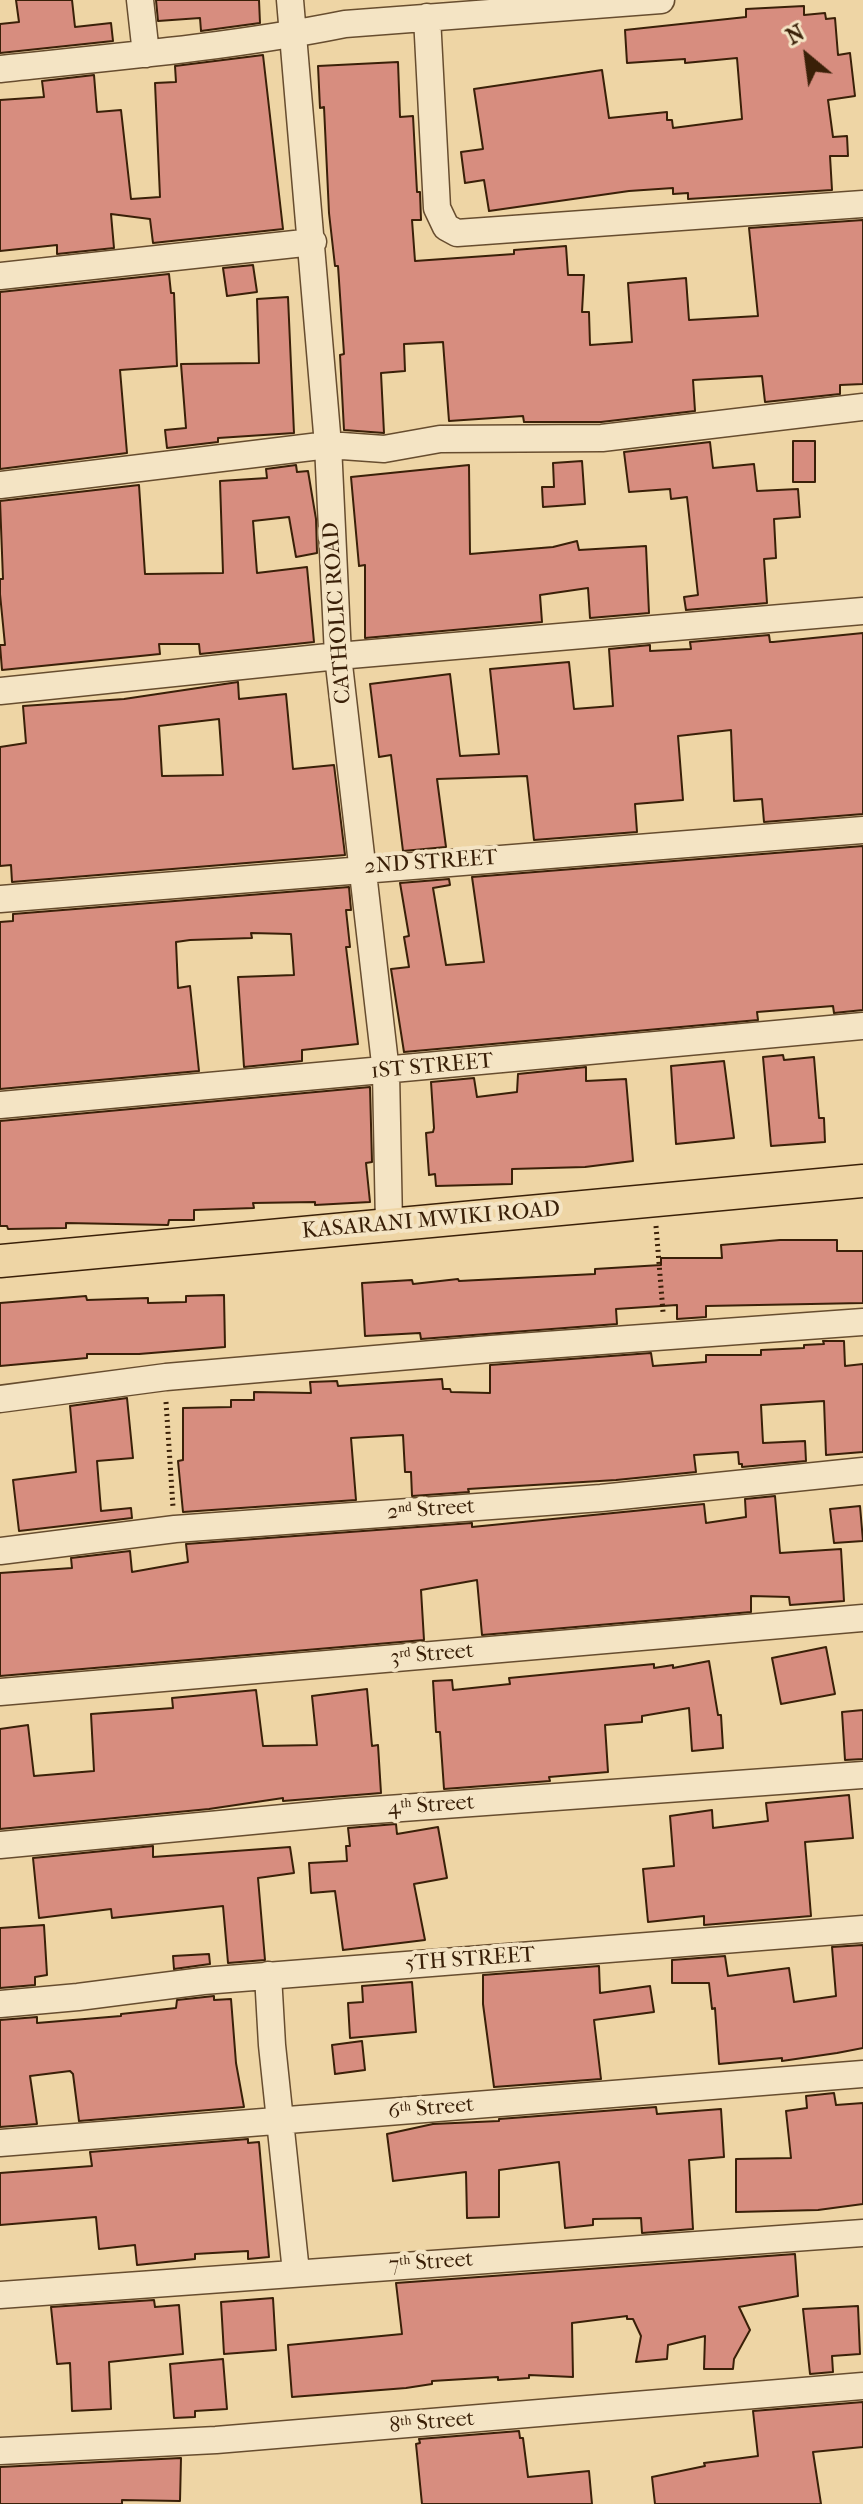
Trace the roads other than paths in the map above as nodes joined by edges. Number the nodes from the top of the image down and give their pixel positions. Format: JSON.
{"nodes":[{"id":1,"x":140,"y":0,"type":"edge"},
{"id":2,"x":290,"y":0,"type":"edge"},
{"id":3,"x":661,"y":0,"type":"edge"},
{"id":4,"x":427,"y":17,"type":"junction"},
{"id":5,"x":293,"y":35,"type":"junction"},
{"id":6,"x":146,"y":54,"type":"junction"},
{"id":7,"x":0,"y":69,"type":"edge"},
{"id":8,"x":863,"y":204,"type":"edge"},
{"id":9,"x":313,"y":242,"type":"junction"},
{"id":10,"x":0,"y":276,"type":"edge"},
{"id":11,"x":863,"y":407,"type":"edge"},
{"id":12,"x":328,"y":445,"type":"junction"},
{"id":13,"x":0,"y":485,"type":"edge"},
{"id":14,"x":863,"y":611,"type":"edge"},
{"id":15,"x":338,"y":656,"type":"junction"},
{"id":16,"x":0,"y":691,"type":"edge"},
{"id":17,"x":863,"y":830,"type":"edge"},
{"id":18,"x":363,"y":868,"type":"junction"},
{"id":19,"x":0,"y":899,"type":"edge"},
{"id":20,"x":863,"y":1026,"type":"edge"},
{"id":21,"x":386,"y":1072,"type":"junction"},
{"id":22,"x":0,"y":1105,"type":"edge"},
{"id":23,"x":863,"y":1181,"type":"edge"},
{"id":24,"x":389,"y":1225,"type":"junction"},
{"id":25,"x":0,"y":1261,"type":"edge"},
{"id":26,"x":863,"y":1322,"type":"edge"},
{"id":27,"x":0,"y":1399,"type":"edge"},
{"id":28,"x":863,"y":1471,"type":"edge"},
{"id":29,"x":0,"y":1551,"type":"edge"},
{"id":30,"x":863,"y":1618,"type":"edge"},
{"id":31,"x":0,"y":1692,"type":"edge"},
{"id":32,"x":863,"y":1775,"type":"edge"},
{"id":33,"x":0,"y":1845,"type":"edge"},
{"id":34,"x":863,"y":1929,"type":"edge"},
{"id":35,"x":268,"y":1975,"type":"junction"},
{"id":36,"x":0,"y":2004,"type":"edge"},
{"id":37,"x":863,"y":2074,"type":"edge"},
{"id":38,"x":280,"y":2121,"type":"junction"},
{"id":39,"x":0,"y":2143,"type":"edge"},
{"id":40,"x":863,"y":2233,"type":"edge"},
{"id":41,"x":296,"y":2272,"type":"junction"},
{"id":42,"x":0,"y":2295,"type":"edge"},
{"id":43,"x":863,"y":2386,"type":"edge"},
{"id":44,"x":0,"y":2451,"type":"edge"}],
"edges":[{"from":1,"to":6,"type":"street"},
{"from":2,"to":5,"type":"street","name":"CATHOLIC ROAD"},
{"from":3,"to":4,"type":"street"},
{"from":4,"to":5,"type":"street"},
{"from":4,"to":8,"type":"street"},
{"from":5,"to":6,"type":"street"},
{"from":5,"to":9,"type":"street","name":"CATHOLIC ROAD"},
{"from":6,"to":7,"type":"street"},
{"from":9,"to":10,"type":"street"},
{"from":9,"to":12,"type":"street","name":"CATHOLIC ROAD"},
{"from":11,"to":12,"type":"street"},
{"from":12,"to":13,"type":"street"},
{"from":12,"to":15,"type":"street","name":"CATHOLIC ROAD"},
{"from":14,"to":15,"type":"street"},
{"from":15,"to":16,"type":"street"},
{"from":15,"to":18,"type":"street","name":"CATHOLIC ROAD"},
{"from":17,"to":18,"type":"street","name":"2ND STREET"},
{"from":18,"to":19,"type":"street","name":"2ND STREET"},
{"from":18,"to":21,"type":"street","name":"CATHOLIC ROAD"},
{"from":20,"to":21,"type":"street","name":"1ST STREET"},
{"from":21,"to":22,"type":"street","name":"1ST STREET"},
{"from":21,"to":24,"type":"street","name":"CATHOLIC ROAD"},
{"from":23,"to":24,"type":"main road","name":"KASARANI MWIKI ROAD"},
{"from":24,"to":25,"type":"main road","name":"KASARANI MWIKI ROAD"},
{"from":26,"to":27,"type":"street"},
{"from":28,"to":29,"type":"street","name":"2ⁿᵈ Street"},
{"from":30,"to":31,"type":"street","name":"3ʳᵈ Street"},
{"from":32,"to":33,"type":"street","name":"4ᵗʰ Street"},
{"from":34,"to":35,"type":"street","name":"5TH STREET"},
{"from":35,"to":36,"type":"street","name":"5TH STREET"},
{"from":35,"to":38,"type":"street"},
{"from":37,"to":38,"type":"street","name":"6ᵗʰ Street"},
{"from":38,"to":39,"type":"street","name":"6ᵗʰ Street"},
{"from":38,"to":41,"type":"street"},
{"from":40,"to":41,"type":"street","name":"7ᵗʰ Street"},
{"from":41,"to":42,"type":"street","name":"7ᵗʰ Street"},
{"from":43,"to":44,"type":"street","name":"8ᵗʰ Street"}]}
